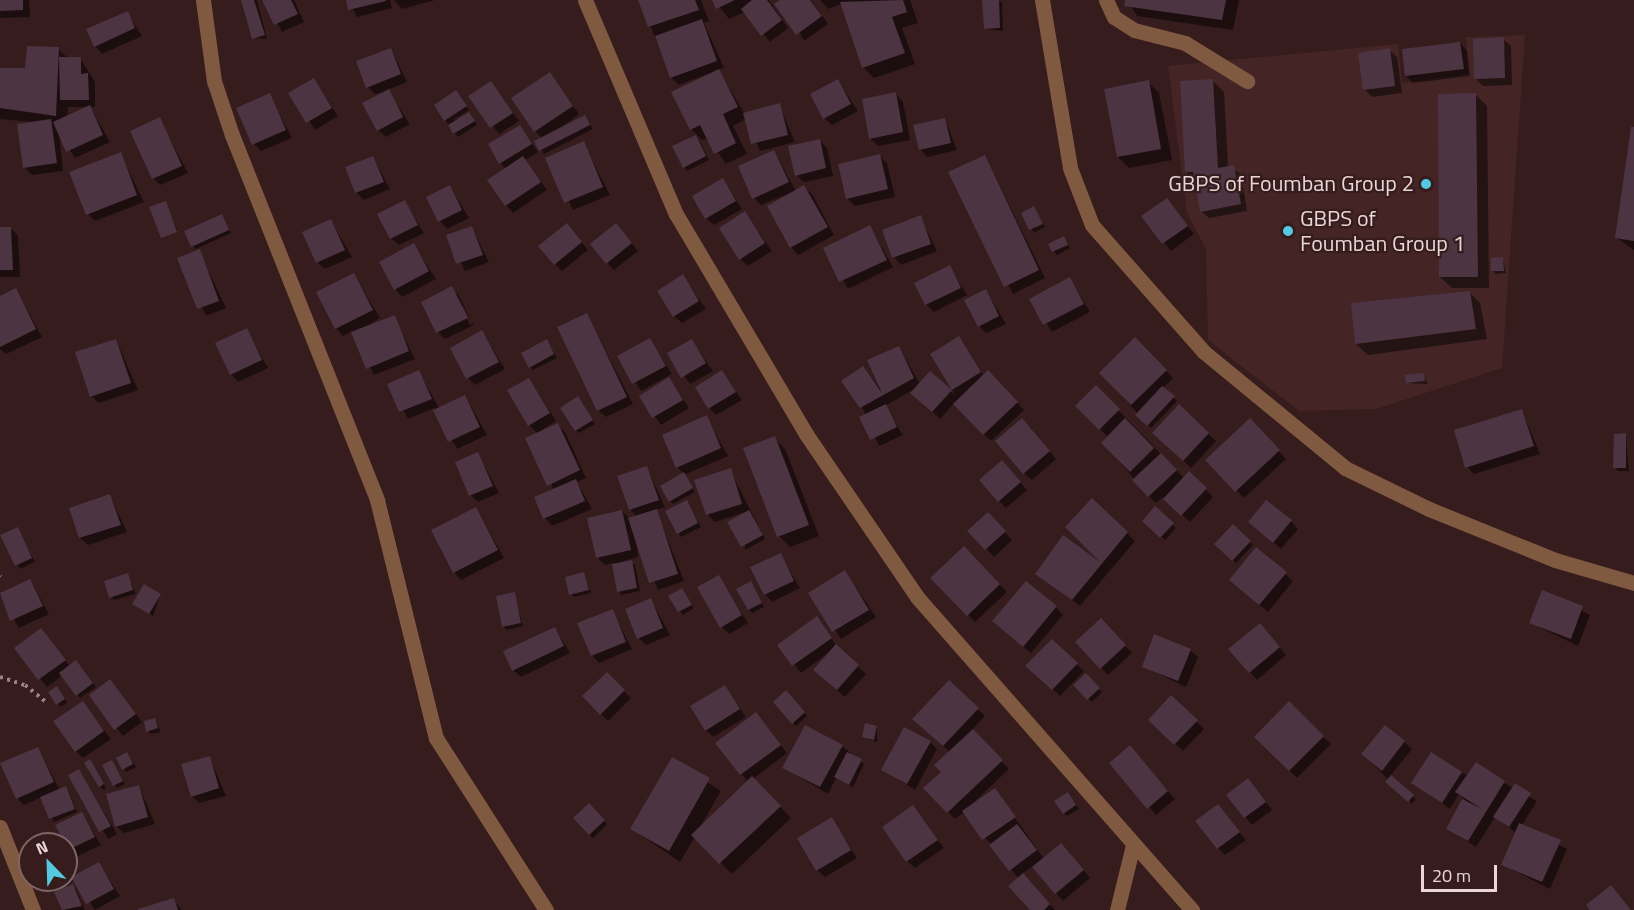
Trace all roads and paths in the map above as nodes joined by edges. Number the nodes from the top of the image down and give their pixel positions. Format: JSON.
{"nodes":[{"id":1,"x":202,"y":0,"type":"edge"},
{"id":2,"x":585,"y":0,"type":"edge"},
{"id":3,"x":1042,"y":0,"type":"edge"},
{"id":4,"x":1106,"y":0,"type":"edge"},
{"id":5,"x":1247,"y":81,"type":"dead end"},
{"id":6,"x":1634,"y":584,"type":"edge"},
{"id":7,"x":0,"y":677,"type":"edge"},
{"id":8,"x":46,"y":702,"type":"dead end"},
{"id":9,"x":0,"y":826,"type":"edge"},
{"id":10,"x":1134,"y":846,"type":"junction"},
{"id":11,"x":33,"y":910,"type":"edge"},
{"id":12,"x":546,"y":910,"type":"edge"},
{"id":13,"x":1117,"y":910,"type":"edge"},
{"id":14,"x":1192,"y":910,"type":"edge"}],
"edges":[{"from":1,"to":12,"type":"street"},
{"from":2,"to":10,"type":"street"},
{"from":3,"to":6,"type":"street"},
{"from":4,"to":5,"type":"street"},
{"from":7,"to":8,"type":"path"},
{"from":9,"to":11,"type":"street"},
{"from":10,"to":13,"type":"street"},
{"from":10,"to":14,"type":"street"}]}
